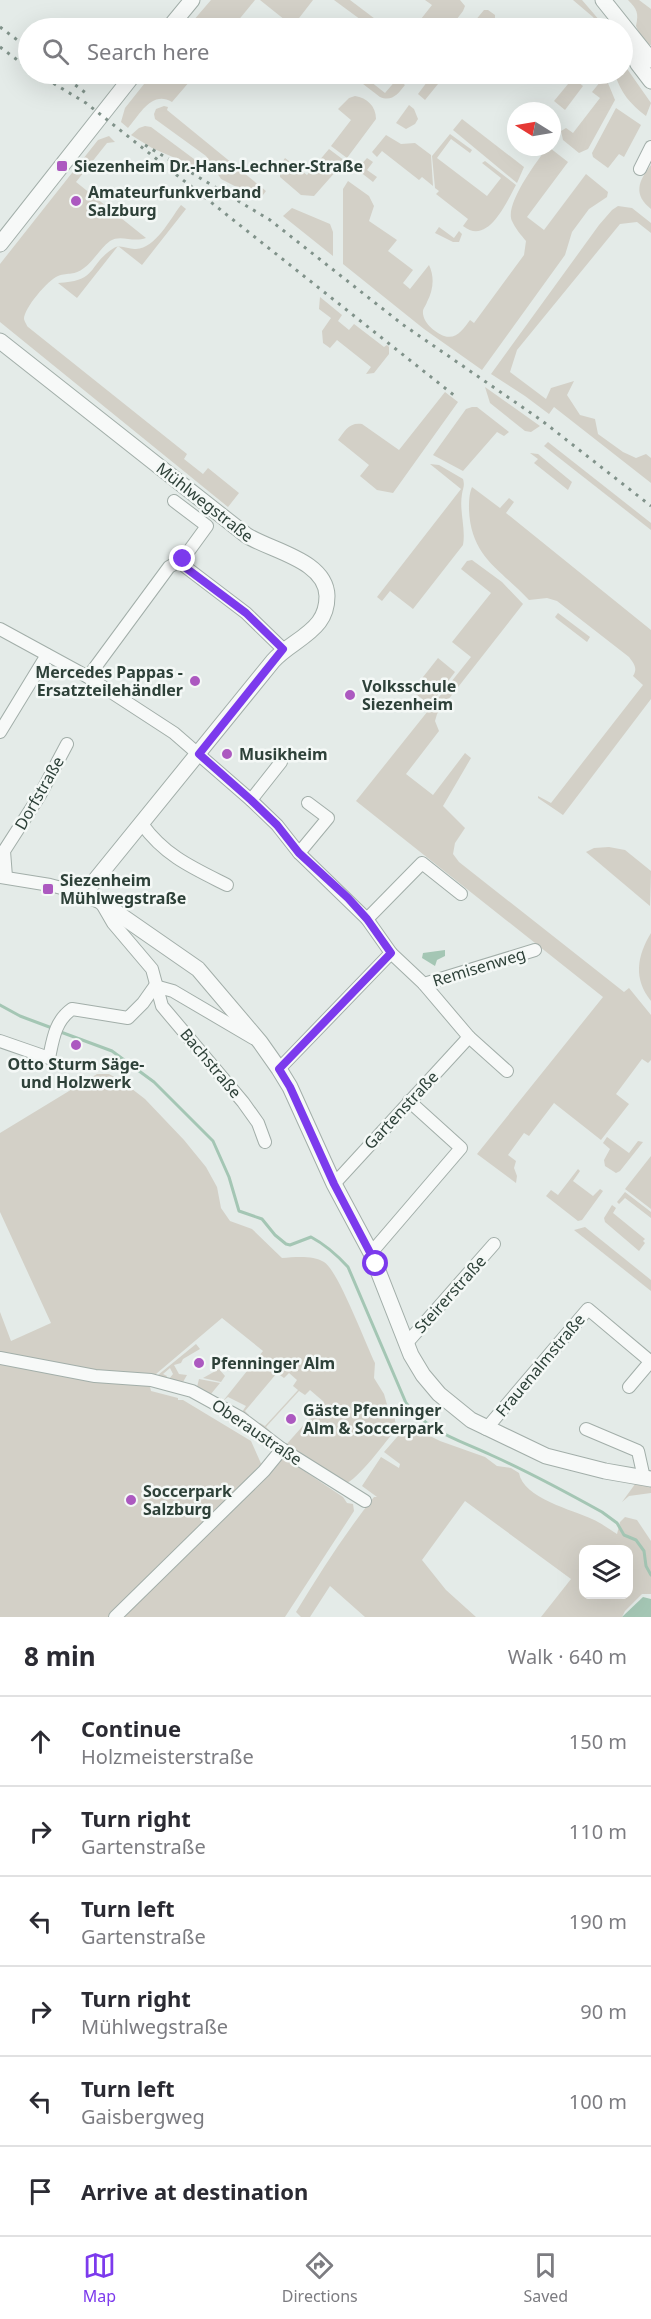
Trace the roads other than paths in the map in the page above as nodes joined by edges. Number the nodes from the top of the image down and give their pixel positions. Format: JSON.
{"nodes":[{"id":1,"x":192,"y":0,"type":"edge"},
{"id":2,"x":603,"y":0,"type":"edge"},
{"id":3,"x":177,"y":18,"type":"edge"},
{"id":4,"x":615,"y":18,"type":"edge"},
{"id":5,"x":633,"y":36,"type":"edge"},
{"id":6,"x":633,"y":54,"type":"edge"},
{"id":7,"x":651,"y":60,"type":"edge"},
{"id":8,"x":651,"y":81,"type":"edge"},
{"id":9,"x":126,"y":84,"type":"edge"},
{"id":10,"x":650,"y":148,"type":"edge"},
{"id":11,"x":637,"y":166,"type":"dead end"},
{"id":12,"x":3,"y":236,"type":"edge"},
{"id":13,"x":0,"y":341,"type":"edge"},
{"id":14,"x":174,"y":501,"type":"dead end"},
{"id":15,"x":178,"y":562,"type":"junction"},
{"id":16,"x":0,"y":629,"type":"edge"},
{"id":17,"x":283,"y":649,"type":"junction"},
{"id":18,"x":47,"y":655,"type":"junction"},
{"id":19,"x":88,"y":677,"type":"junction"},
{"id":20,"x":0,"y":732,"type":"edge"},
{"id":21,"x":67,"y":744,"type":"dead end"},
{"id":22,"x":199,"y":754,"type":"junction"},
{"id":23,"x":281,"y":762,"type":"dead end"},
{"id":24,"x":251,"y":800,"type":"junction"},
{"id":25,"x":308,"y":803,"type":"dead end"},
{"id":26,"x":142,"y":824,"type":"junction"},
{"id":27,"x":299,"y":853,"type":"junction"},
{"id":28,"x":3,"y":877,"type":"edge"},
{"id":29,"x":227,"y":885,"type":"dead end"},
{"id":30,"x":84,"y":894,"type":"junction"},
{"id":31,"x":461,"y":894,"type":"dead end"},
{"id":32,"x":100,"y":901,"type":"junction"},
{"id":33,"x":367,"y":919,"type":"junction"},
{"id":34,"x":535,"y":950,"type":"dead end"},
{"id":35,"x":391,"y":953,"type":"junction"},
{"id":36,"x":424,"y":984,"type":"junction"},
{"id":37,"x":155,"y":986,"type":"junction"},
{"id":38,"x":469,"y":1037,"type":"junction"},
{"id":39,"x":0,"y":1041,"type":"edge"},
{"id":40,"x":260,"y":1042,"type":"junction"},
{"id":41,"x":279,"y":1069,"type":"junction"},
{"id":42,"x":507,"y":1071,"type":"dead end"},
{"id":43,"x":409,"y":1101,"type":"junction"},
{"id":44,"x":266,"y":1142,"type":"dead end"},
{"id":45,"x":334,"y":1184,"type":"junction"},
{"id":46,"x":494,"y":1244,"type":"dead end"},
{"id":47,"x":371,"y":1253,"type":"junction"},
{"id":48,"x":406,"y":1344,"type":"junction"},
{"id":49,"x":0,"y":1358,"type":"edge"},
{"id":50,"x":650,"y":1362,"type":"edge"},
{"id":51,"x":629,"y":1387,"type":"dead end"},
{"id":52,"x":486,"y":1428,"type":"junction"},
{"id":53,"x":586,"y":1429,"type":"dead end"},
{"id":54,"x":282,"y":1449,"type":"junction"},
{"id":55,"x":647,"y":1478,"type":"edge"},
{"id":56,"x":365,"y":1501,"type":"dead end"},
{"id":57,"x":115,"y":1617,"type":"edge"}],
"edges":[{"from":1,"to":3,"type":"street"},
{"from":2,"to":4,"type":"street"},
{"from":5,"to":7,"type":"street"},
{"from":6,"to":8,"type":"street"},
{"from":9,"to":12,"type":"street"},
{"from":10,"to":11,"type":"street"},
{"from":13,"to":17,"type":"street","name":"Mühlwegstraße"},
{"from":14,"to":15,"type":"street"},
{"from":15,"to":17,"type":"street"},
{"from":15,"to":19,"type":"street"},
{"from":16,"to":18,"type":"street"},
{"from":17,"to":22,"type":"street","name":"Mühlwegstraße"},
{"from":18,"to":19,"type":"street"},
{"from":18,"to":20,"type":"street"},
{"from":19,"to":22,"type":"street"},
{"from":21,"to":28,"type":"street","name":"Dorfstraße"},
{"from":22,"to":24,"type":"street"},
{"from":22,"to":26,"type":"street","name":"Mühlwegstraße"},
{"from":23,"to":24,"type":"street"},
{"from":24,"to":27,"type":"street"},
{"from":25,"to":27,"type":"street"},
{"from":26,"to":29,"type":"street"},
{"from":26,"to":30,"type":"street","name":"Mühlwegstraße"},
{"from":27,"to":33,"type":"street"},
{"from":28,"to":30,"type":"street","name":"Dorfstraße"},
{"from":30,"to":32,"type":"street"},
{"from":31,"to":33,"type":"street"},
{"from":32,"to":37,"type":"street","name":"Bachstraße"},
{"from":32,"to":40,"type":"street"},
{"from":33,"to":35,"type":"street"},
{"from":34,"to":36,"type":"street","name":"Remisenweg"},
{"from":35,"to":36,"type":"street"},
{"from":35,"to":41,"type":"street"},
{"from":36,"to":38,"type":"street"},
{"from":37,"to":39,"type":"street"},
{"from":37,"to":40,"type":"street","name":"Bachstraße"},
{"from":37,"to":44,"type":"street","name":"Bachstraße"},
{"from":38,"to":42,"type":"street"},
{"from":38,"to":43,"type":"street","name":"Gartenstraße"},
{"from":40,"to":41,"type":"street"},
{"from":41,"to":45,"type":"street"},
{"from":43,"to":45,"type":"street","name":"Gartenstraße"},
{"from":43,"to":47,"type":"street"},
{"from":45,"to":47,"type":"street"},
{"from":46,"to":48,"type":"street","name":"Steirerstraße"},
{"from":47,"to":48,"type":"street"},
{"from":48,"to":52,"type":"street"},
{"from":49,"to":54,"type":"street","name":"Oberaustraße"},
{"from":50,"to":51,"type":"street","name":"Frauenalmstraße"},
{"from":50,"to":52,"type":"street","name":"Frauenalmstraße"},
{"from":52,"to":55,"type":"street"},
{"from":53,"to":55,"type":"street"},
{"from":54,"to":56,"type":"street","name":"Oberaustraße"},
{"from":54,"to":57,"type":"street"}]}
